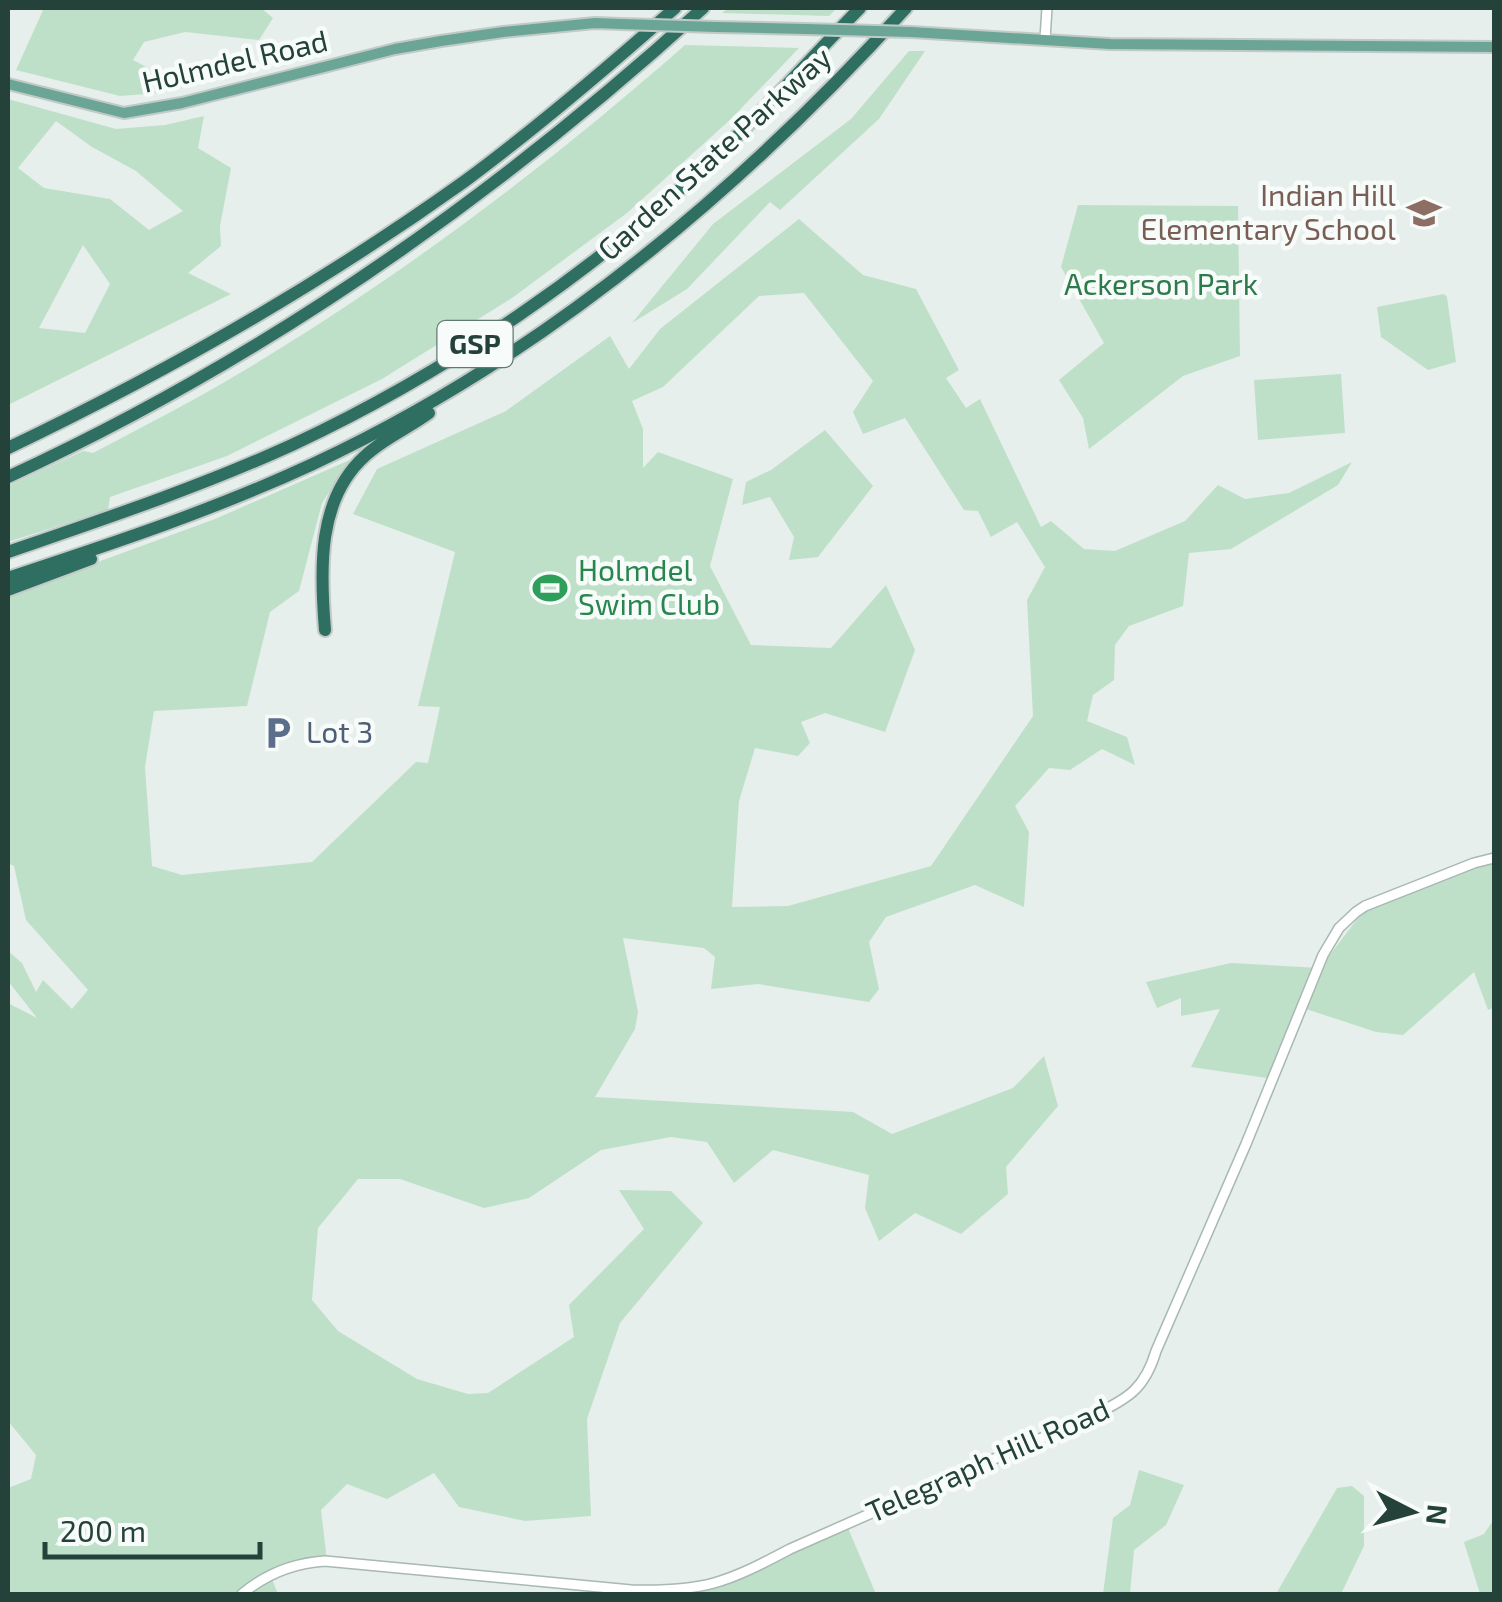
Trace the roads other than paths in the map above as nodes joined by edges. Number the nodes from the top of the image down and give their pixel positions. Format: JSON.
{"nodes":[{"id":1,"x":675,"y":8,"type":"edge"},
{"id":2,"x":703,"y":8,"type":"edge"},
{"id":3,"x":860,"y":8,"type":"edge"},
{"id":4,"x":906,"y":8,"type":"edge"},
{"id":5,"x":1047,"y":8,"type":"edge"},
{"id":6,"x":1044,"y":39,"type":"junction"},
{"id":7,"x":1494,"y":47,"type":"edge"},
{"id":8,"x":8,"y":84,"type":"edge"},
{"id":9,"x":456,"y":388,"type":"junction"},
{"id":10,"x":8,"y":448,"type":"edge"},
{"id":11,"x":8,"y":477,"type":"edge"},
{"id":12,"x":142,"y":532,"type":"junction"},
{"id":13,"x":8,"y":552,"type":"edge"},
{"id":14,"x":8,"y":578,"type":"edge"},
{"id":15,"x":8,"y":590,"type":"edge"},
{"id":16,"x":325,"y":630,"type":"dead end"},
{"id":17,"x":1494,"y":858,"type":"edge"},
{"id":18,"x":242,"y":1594,"type":"edge"}],
"edges":[{"from":1,"to":10,"type":"highway"},
{"from":2,"to":11,"type":"highway"},
{"from":3,"to":13,"type":"highway","name":"Garden State Parkway","number":"GSP"},
{"from":4,"to":9,"type":"highway","name":"Garden State Parkway","number":"GSP"},
{"from":5,"to":6,"type":"street"},
{"from":6,"to":7,"type":"main road","name":"Holmdel Road"},
{"from":6,"to":8,"type":"main road","name":"Holmdel Road","bridge":true},
{"from":9,"to":12,"type":"highway","name":"Garden State Parkway","number":"GSP"},
{"from":9,"to":16,"type":"highway"},
{"from":12,"to":14,"type":"highway","name":"Garden State Parkway","number":"GSP"},
{"from":12,"to":15,"type":"highway"},
{"from":17,"to":18,"type":"street","name":"Telegraph Hill Road"}]}
